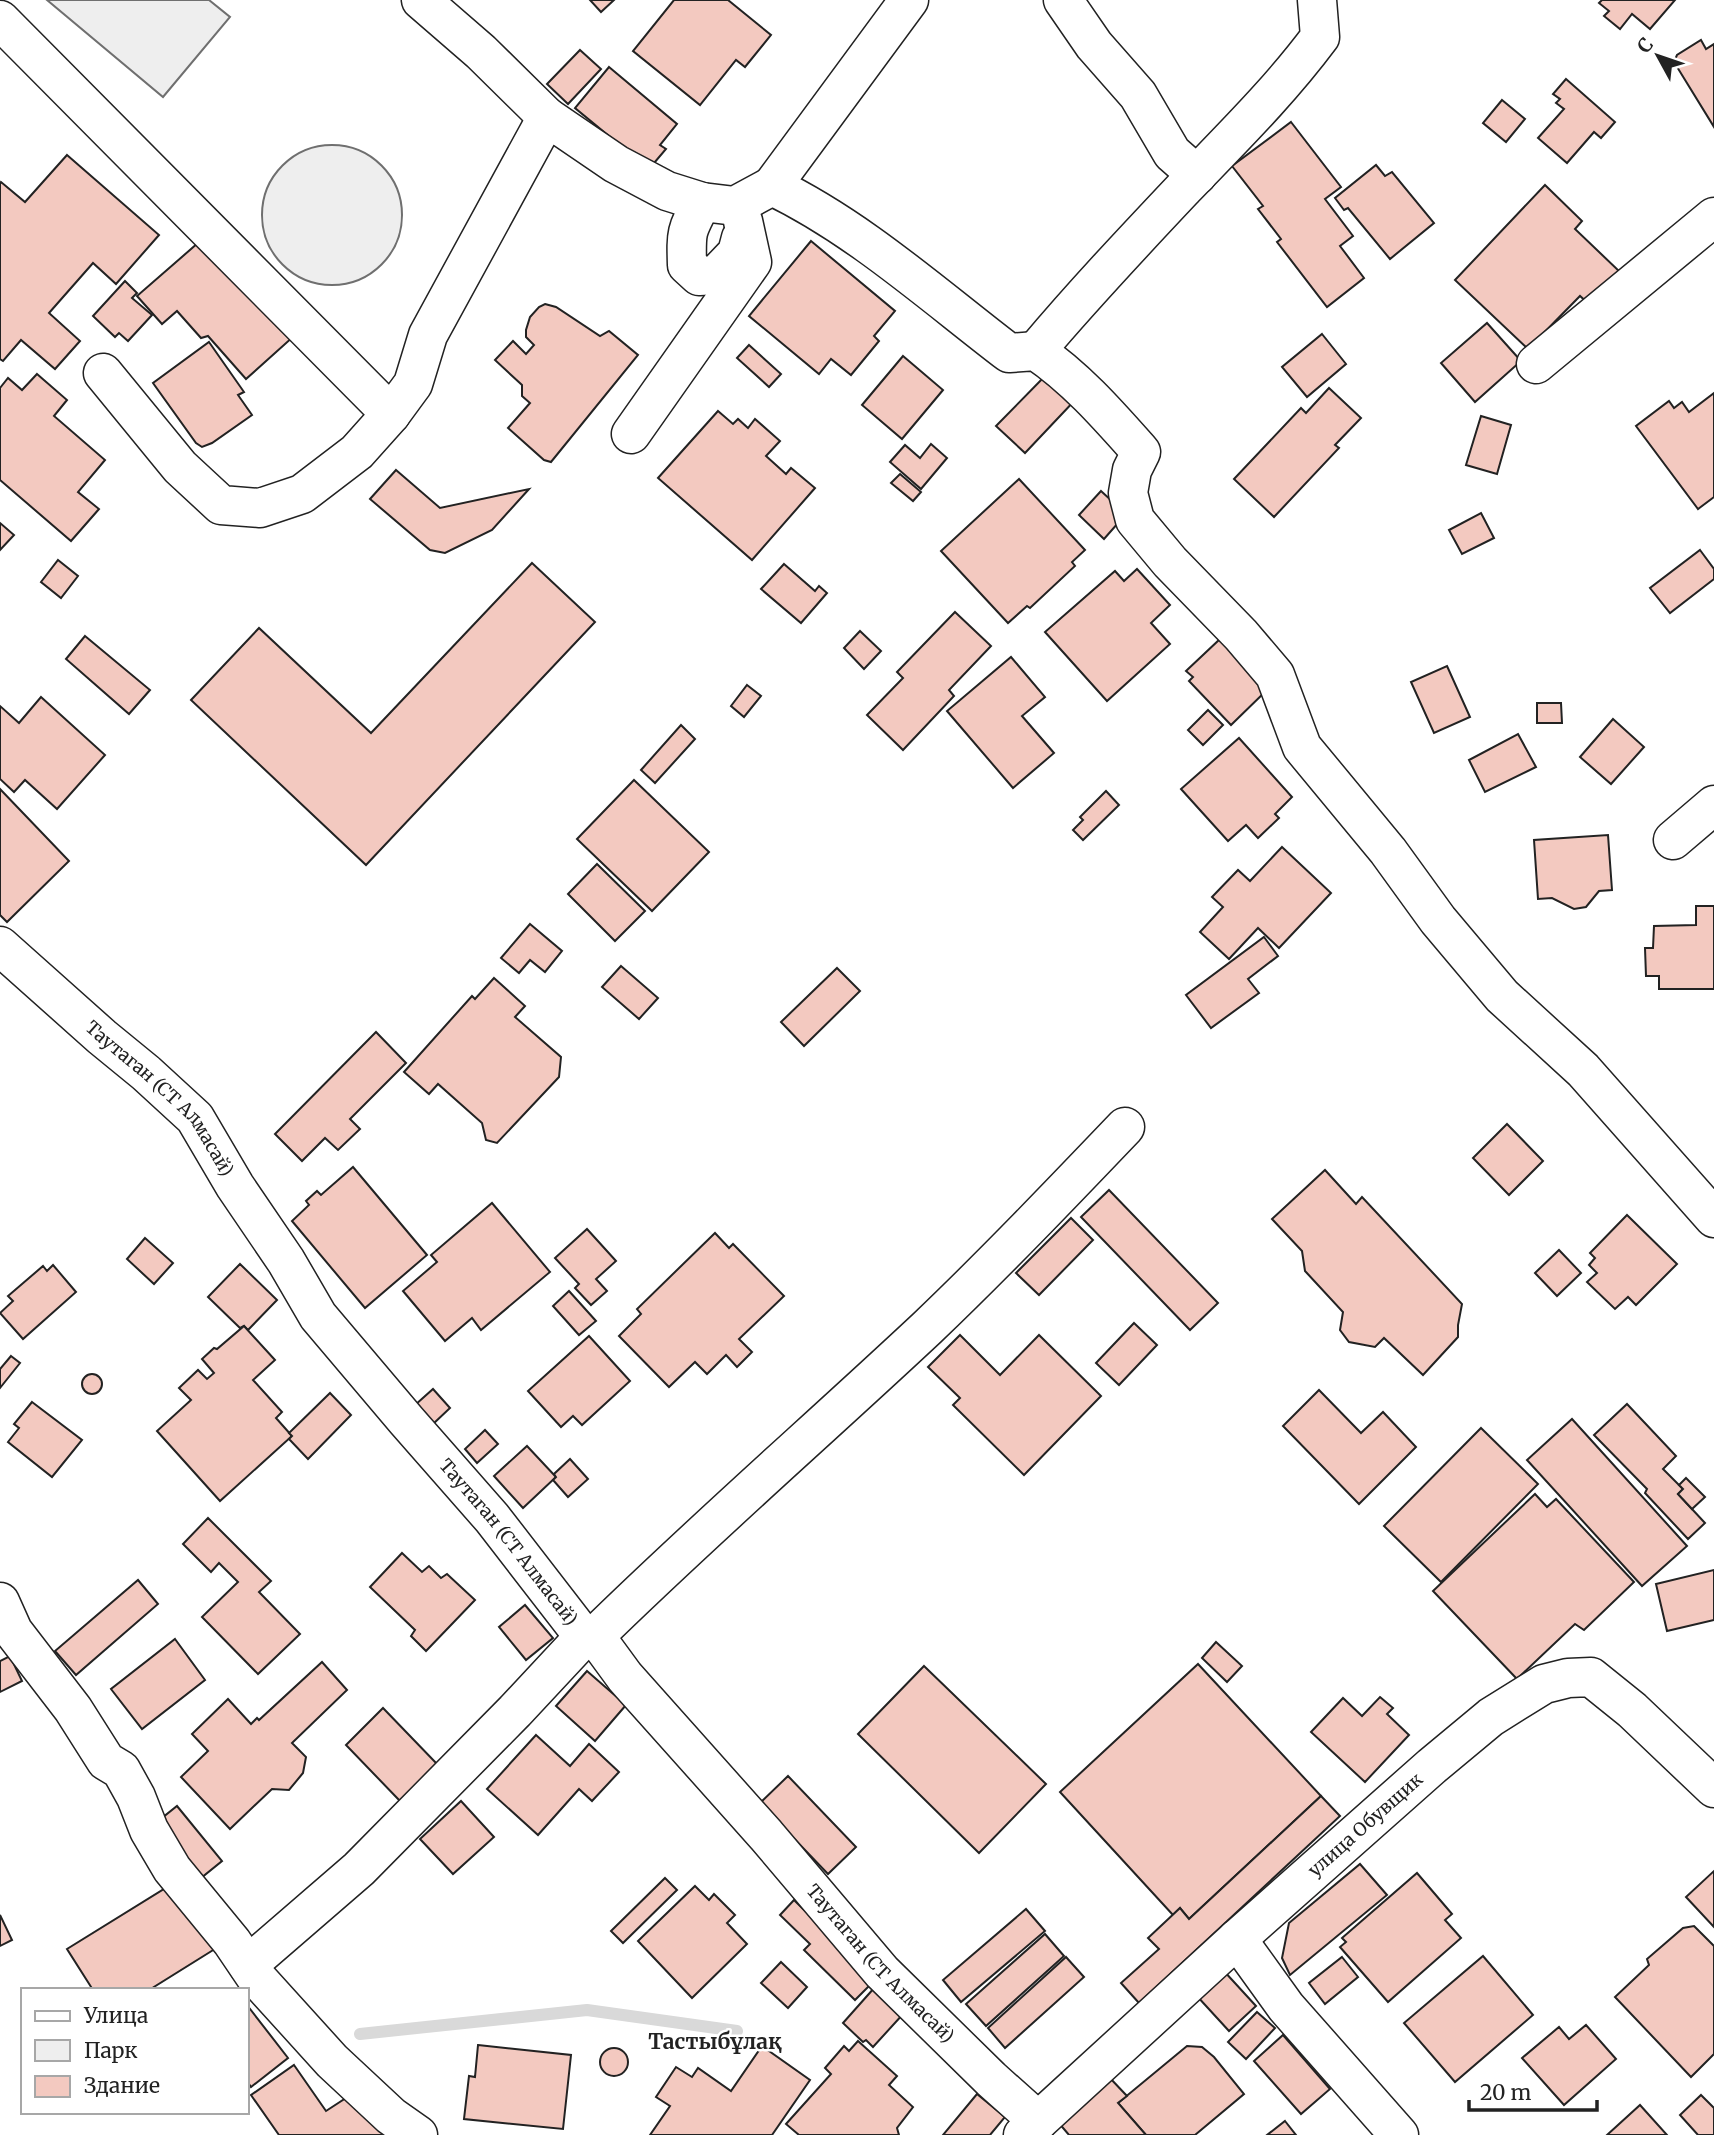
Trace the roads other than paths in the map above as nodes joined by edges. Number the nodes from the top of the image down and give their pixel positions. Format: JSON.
{"nodes":[{"id":1,"x":421,"y":0,"type":"edge"},
{"id":2,"x":909,"y":0,"type":"edge"},
{"id":3,"x":1063,"y":0,"type":"edge"},
{"id":4,"x":1317,"y":0,"type":"edge"},
{"id":5,"x":0,"y":20,"type":"edge"},
{"id":6,"x":547,"y":117,"type":"junction"},
{"id":7,"x":1197,"y":175,"type":"junction"},
{"id":8,"x":772,"y":186,"type":"junction"},
{"id":9,"x":727,"y":210,"type":"junction"},
{"id":10,"x":1714,"y":217,"type":"edge"},
{"id":11,"x":687,"y":265,"type":"junction"},
{"id":12,"x":689,"y":351,"type":"junction"},
{"id":13,"x":1036,"y":351,"type":"junction"},
{"id":14,"x":1536,"y":365,"type":"dead end"},
{"id":15,"x":103,"y":373,"type":"dead end"},
{"id":16,"x":391,"y":414,"type":"junction"},
{"id":17,"x":631,"y":434,"type":"dead end"},
{"id":18,"x":1714,"y":805,"type":"edge"},
{"id":19,"x":1673,"y":840,"type":"dead end"},
{"id":20,"x":0,"y":946,"type":"edge"},
{"id":21,"x":1125,"y":1127,"type":"dead end"},
{"id":22,"x":1714,"y":1218,"type":"edge"},
{"id":23,"x":0,"y":1602,"type":"edge"},
{"id":24,"x":590,"y":1636,"type":"junction"},
{"id":25,"x":1714,"y":1788,"type":"edge"},
{"id":26,"x":1237,"y":1939,"type":"junction"},
{"id":27,"x":247,"y":1965,"type":"junction"},
{"id":28,"x":1031,"y":2128,"type":"edge"},
{"id":29,"x":418,"y":2135,"type":"edge"},
{"id":30,"x":1399,"y":2135,"type":"edge"}],
"edges":[{"from":1,"to":6,"type":"street"},
{"from":2,"to":8,"type":"street"},
{"from":3,"to":7,"type":"street"},
{"from":4,"to":7,"type":"street"},
{"from":5,"to":16,"type":"street"},
{"from":6,"to":9,"type":"street"},
{"from":6,"to":16,"type":"street"},
{"from":7,"to":13,"type":"street"},
{"from":8,"to":9,"type":"street"},
{"from":8,"to":13,"type":"street"},
{"from":9,"to":11,"type":"street"},
{"from":9,"to":11,"type":"street"},
{"from":9,"to":12,"type":"street"},
{"from":10,"to":14,"type":"street"},
{"from":11,"to":12,"type":"street"},
{"from":12,"to":17,"type":"street"},
{"from":13,"to":22,"type":"street"},
{"from":15,"to":16,"type":"street"},
{"from":18,"to":19,"type":"street"},
{"from":20,"to":24,"type":"street","name":"Таутаган (СТ Алмасай)"},
{"from":21,"to":24,"type":"street"},
{"from":23,"to":27,"type":"street"},
{"from":24,"to":27,"type":"street"},
{"from":24,"to":28,"type":"street","name":"Таутаган (СТ Алмасай)"},
{"from":25,"to":26,"type":"street","name":"улица Обувщик"},
{"from":26,"to":28,"type":"street","name":"улица Обувщик"},
{"from":26,"to":30,"type":"street"},
{"from":27,"to":29,"type":"street"}]}
